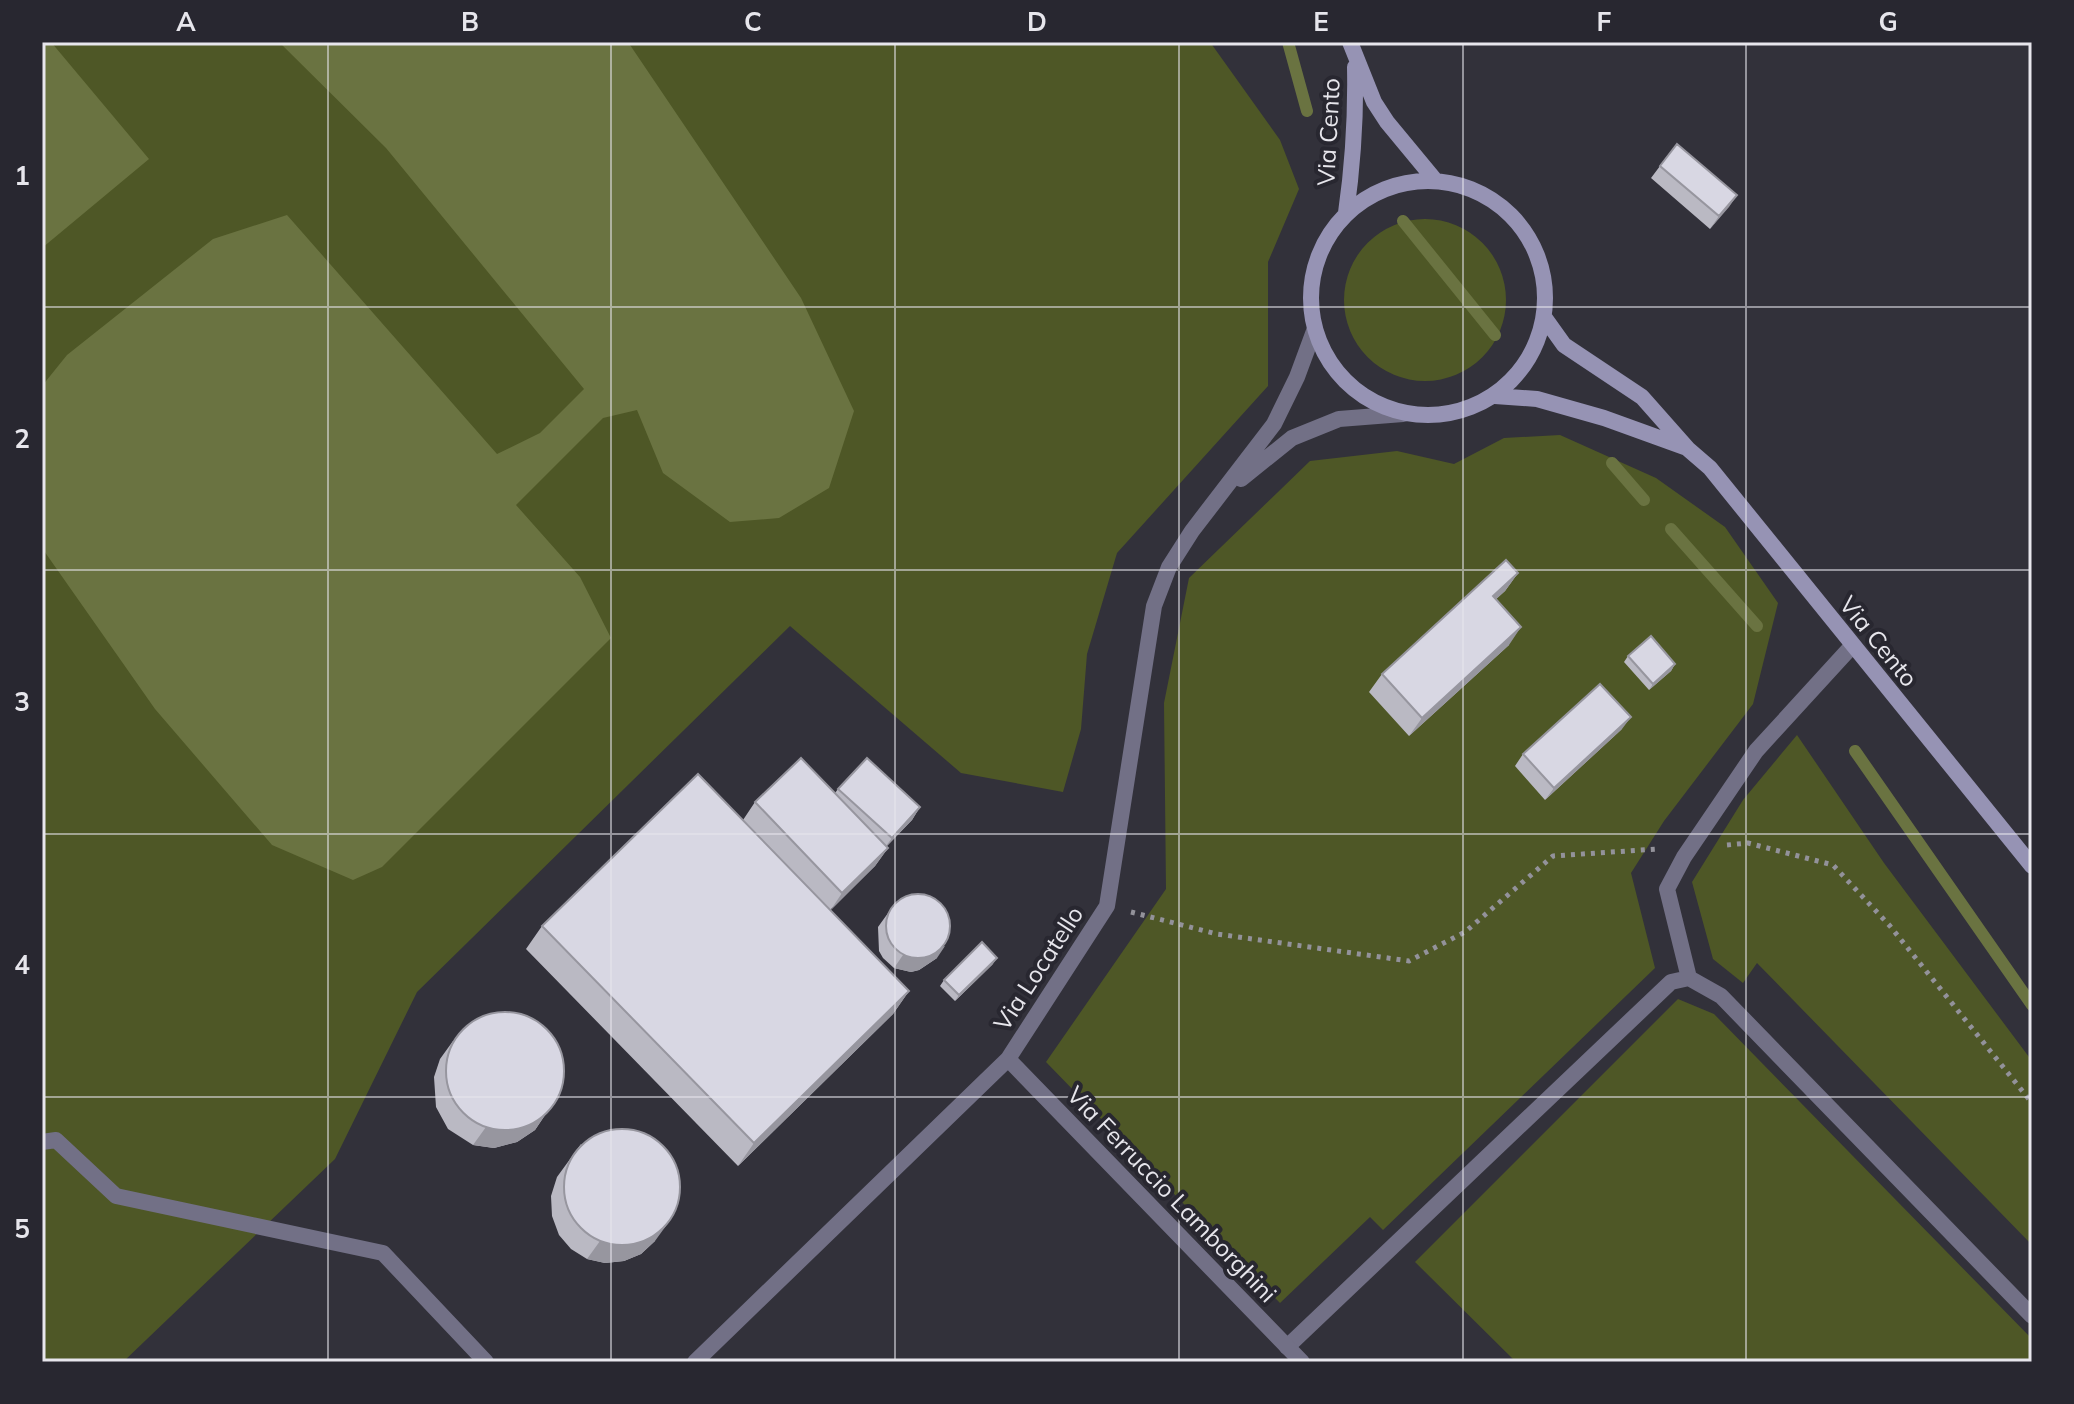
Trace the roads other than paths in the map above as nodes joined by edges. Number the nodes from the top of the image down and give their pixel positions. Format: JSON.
{"nodes":[{"id":1,"x":1353,"y":48,"type":"edge"},
{"id":2,"x":1435,"y":180,"type":"junction"},
{"id":3,"x":1346,"y":213,"type":"junction"},
{"id":4,"x":1544,"y":317,"type":"junction"},
{"id":5,"x":1314,"y":331,"type":"junction"},
{"id":6,"x":1495,"y":396,"type":"junction"},
{"id":7,"x":1403,"y":414,"type":"junction"},
{"id":8,"x":1688,"y":449,"type":"junction"},
{"id":9,"x":1224,"y":492,"type":"junction"},
{"id":10,"x":1852,"y":646,"type":"junction"},
{"id":11,"x":2032,"y":866,"type":"edge"},
{"id":12,"x":1689,"y":978,"type":"junction"},
{"id":13,"x":1008,"y":1059,"type":"junction"},
{"id":14,"x":42,"y":1142,"type":"edge"},
{"id":15,"x":2032,"y":1316,"type":"edge"},
{"id":16,"x":1287,"y":1347,"type":"junction"},
{"id":17,"x":486,"y":1362,"type":"edge"},
{"id":18,"x":695,"y":1362,"type":"edge"},
{"id":19,"x":1302,"y":1362,"type":"edge"}],
"edges":[{"from":1,"to":2,"type":"main road","name":"Via Cento"},
{"from":1,"to":3,"type":"main road","name":"Via Cento"},
{"from":2,"to":3,"type":"main road","name":"Via Cento"},
{"from":2,"to":4,"type":"main road","name":"Via Cento"},
{"from":3,"to":5,"type":"main road","name":"Via Cento"},
{"from":4,"to":6,"type":"main road","name":"Via Cento"},
{"from":4,"to":8,"type":"main road","name":"Via Cento"},
{"from":5,"to":7,"type":"main road","name":"Via Cento"},
{"from":5,"to":9,"type":"street","name":"Via Locatello"},
{"from":6,"to":7,"type":"main road","name":"Via Cento"},
{"from":6,"to":8,"type":"main road","name":"Via Cento"},
{"from":7,"to":9,"type":"street","name":"Via Locatello"},
{"from":8,"to":10,"type":"main road","name":"Via Cento"},
{"from":9,"to":13,"type":"street","name":"Via Locatello"},
{"from":10,"to":11,"type":"main road","name":"Via Cento"},
{"from":10,"to":12,"type":"street"},
{"from":12,"to":15,"type":"street"},
{"from":12,"to":16,"type":"street"},
{"from":13,"to":16,"type":"street","name":"Via Ferruccio Lamborghini"},
{"from":13,"to":18,"type":"street","name":"Via Locatello"},
{"from":14,"to":17,"type":"street"},
{"from":16,"to":19,"type":"street","name":"Via Ferruccio Lamborghini"}]}
